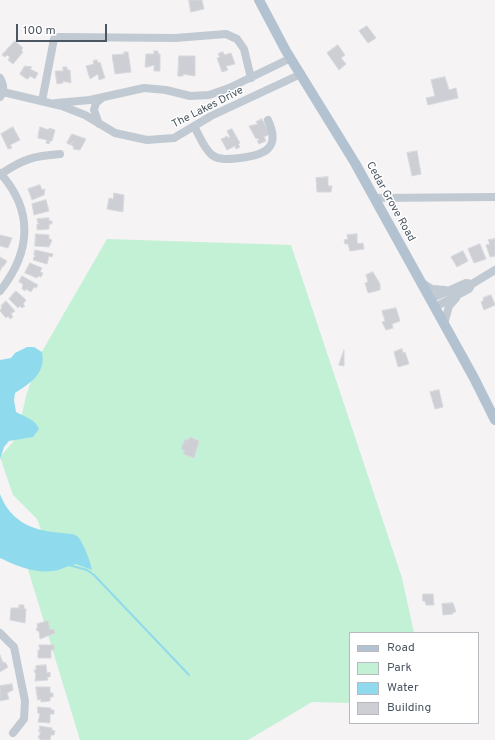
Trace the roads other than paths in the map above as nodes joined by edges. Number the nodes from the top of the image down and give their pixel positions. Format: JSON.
{"nodes":[{"id":1,"x":259,"y":0,"type":"edge"},
{"id":2,"x":291,"y":58,"type":"junction"},
{"id":3,"x":300,"y":74,"type":"junction"},
{"id":4,"x":0,"y":78,"type":"edge"},
{"id":5,"x":251,"y":78,"type":"junction"},
{"id":6,"x":2,"y":94,"type":"edge"},
{"id":7,"x":105,"y":96,"type":"junction"},
{"id":8,"x":42,"y":101,"type":"junction"},
{"id":9,"x":51,"y":103,"type":"junction"},
{"id":10,"x":268,"y":120,"type":"dead end"},
{"id":11,"x":100,"y":124,"type":"junction"},
{"id":12,"x":194,"y":126,"type":"junction"},
{"id":13,"x":60,"y":154,"type":"dead end"},
{"id":14,"x":0,"y":174,"type":"edge"},
{"id":15,"x":495,"y":197,"type":"edge"},
{"id":16,"x":374,"y":198,"type":"junction"},
{"id":17,"x":495,"y":270,"type":"edge"},
{"id":18,"x":421,"y":282,"type":"junction"},
{"id":19,"x":0,"y":291,"type":"edge"},
{"id":20,"x":456,"y":292,"type":"junction"},
{"id":21,"x":432,"y":303,"type":"junction"},
{"id":22,"x":444,"y":324,"type":"junction"},
{"id":23,"x":495,"y":420,"type":"edge"},
{"id":24,"x":0,"y":632,"type":"edge"},
{"id":25,"x":13,"y":733,"type":"dead end"}],
"edges":[{"from":1,"to":2,"type":"main road","name":"Cedar Grove Road"},
{"from":2,"to":3,"type":"main road","name":"Cedar Grove Road"},
{"from":2,"to":5,"type":"street","name":"The Lakes Drive"},
{"from":3,"to":12,"type":"street","name":"The Lakes Drive"},
{"from":3,"to":16,"type":"main road","name":"Cedar Grove Road"},
{"from":4,"to":6,"type":"street","name":"The Lakes Drive"},
{"from":5,"to":7,"type":"street","name":"The Lakes Drive"},
{"from":5,"to":8,"type":"street","name":"The Lakes Drive"},
{"from":6,"to":8,"type":"street","name":"The Lakes Drive"},
{"from":7,"to":9,"type":"street","name":"The Lakes Drive"},
{"from":7,"to":11,"type":"street"},
{"from":8,"to":9,"type":"street","name":"The Lakes Drive"},
{"from":9,"to":11,"type":"street","name":"The Lakes Drive"},
{"from":10,"to":12,"type":"street"},
{"from":11,"to":12,"type":"street","name":"The Lakes Drive"},
{"from":13,"to":14,"type":"street"},
{"from":14,"to":19,"type":"street"},
{"from":15,"to":16,"type":"street"},
{"from":16,"to":18,"type":"main road","name":"Cedar Grove Road"},
{"from":17,"to":20,"type":"street"},
{"from":18,"to":20,"type":"street"},
{"from":18,"to":21,"type":"main road","name":"Cedar Grove Road"},
{"from":20,"to":21,"type":"street"},
{"from":20,"to":22,"type":"street"},
{"from":21,"to":22,"type":"main road","name":"Cedar Grove Road"},
{"from":22,"to":23,"type":"main road","name":"Cedar Grove Road"},
{"from":24,"to":25,"type":"street"}]}
